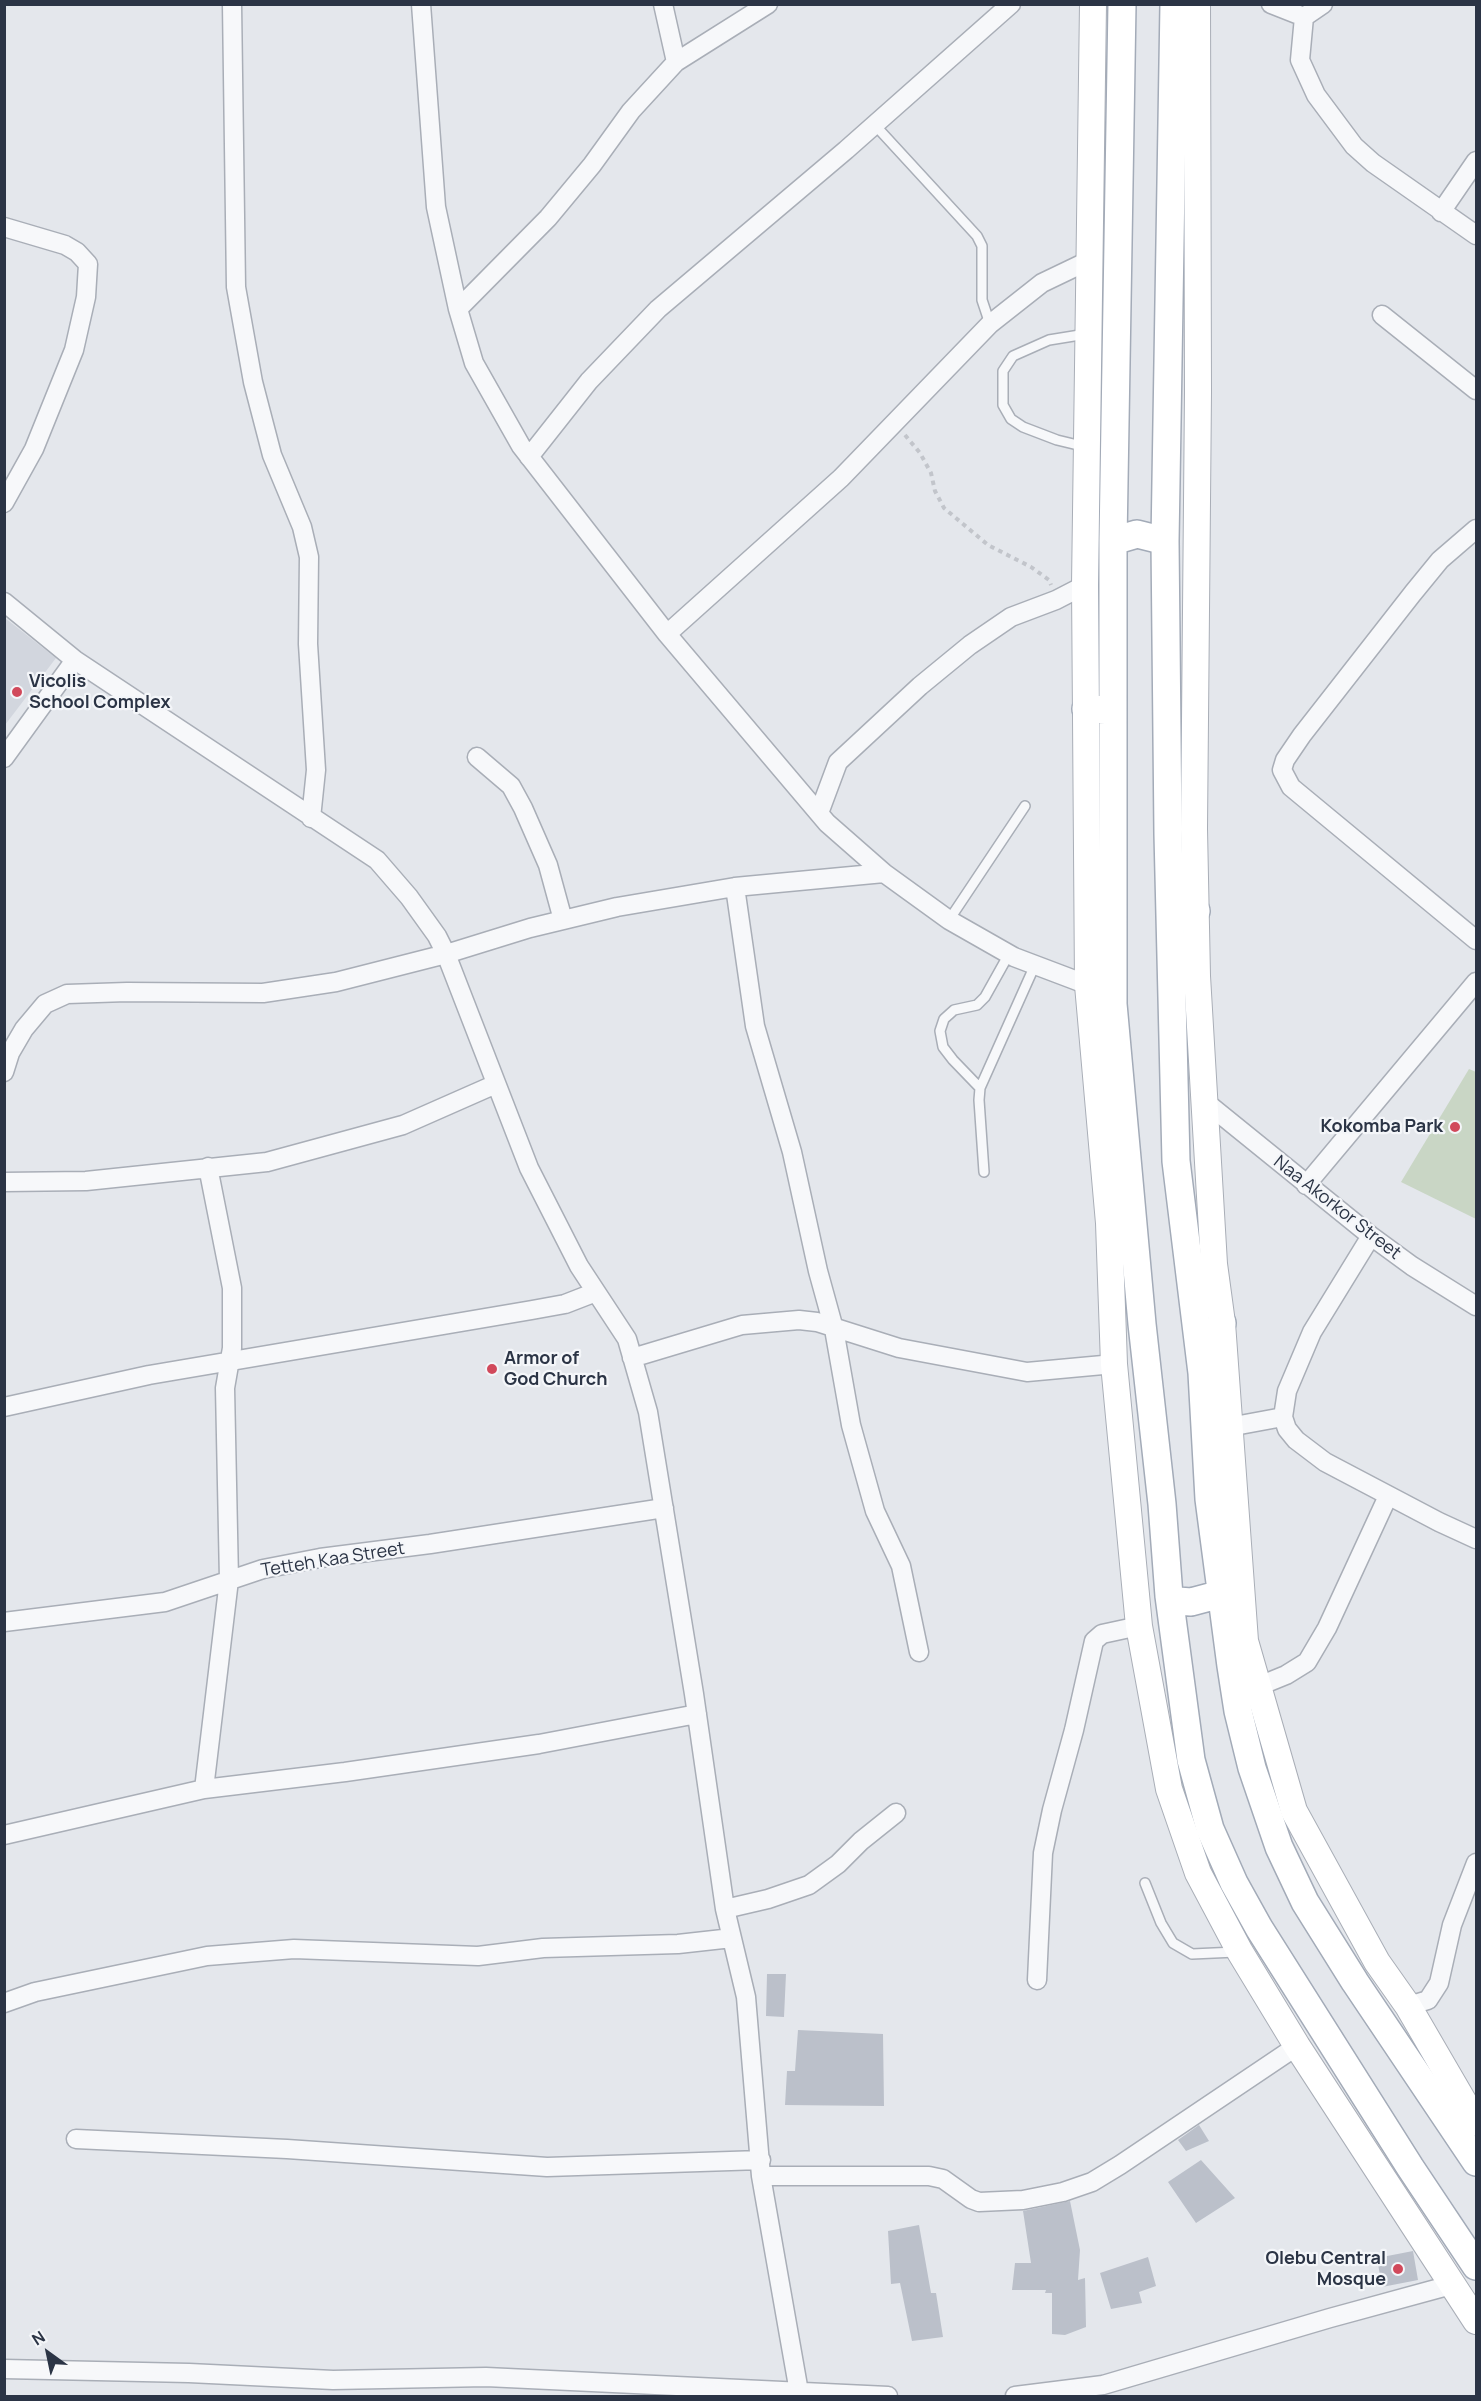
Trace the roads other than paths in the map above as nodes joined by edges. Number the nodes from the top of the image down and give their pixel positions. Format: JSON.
{"nodes":[{"id":1,"x":231,"y":4,"type":"edge"},
{"id":2,"x":421,"y":4,"type":"edge"},
{"id":3,"x":663,"y":4,"type":"edge"},
{"id":4,"x":768,"y":4,"type":"edge"},
{"id":5,"x":1011,"y":4,"type":"edge"},
{"id":6,"x":1093,"y":4,"type":"edge"},
{"id":7,"x":1122,"y":4,"type":"edge"},
{"id":8,"x":1174,"y":4,"type":"edge"},
{"id":9,"x":1197,"y":4,"type":"edge"},
{"id":10,"x":1271,"y":4,"type":"edge"},
{"id":11,"x":1323,"y":4,"type":"edge"},
{"id":12,"x":1304,"y":17,"type":"junction"},
{"id":13,"x":676,"y":62,"type":"junction"},
{"id":14,"x":874,"y":124,"type":"junction"},
{"id":15,"x":1476,"y":161,"type":"edge"},
{"id":16,"x":1441,"y":212,"type":"junction"},
{"id":17,"x":4,"y":227,"type":"edge"},
{"id":18,"x":1476,"y":235,"type":"edge"},
{"id":19,"x":1090,"y":260,"type":"junction"},
{"id":20,"x":458,"y":309,"type":"junction"},
{"id":21,"x":1382,"y":315,"type":"dead end"},
{"id":22,"x":990,"y":324,"type":"junction"},
{"id":23,"x":1089,"y":334,"type":"junction"},
{"id":24,"x":1476,"y":390,"type":"edge"},
{"id":25,"x":1087,"y":448,"type":"junction"},
{"id":26,"x":529,"y":457,"type":"junction"},
{"id":27,"x":4,"y":502,"type":"edge"},
{"id":28,"x":1476,"y":529,"type":"edge"},
{"id":29,"x":1113,"y":541,"type":"junction"},
{"id":30,"x":1165,"y":541,"type":"junction"},
{"id":31,"x":1085,"y":585,"type":"junction"},
{"id":32,"x":4,"y":602,"type":"edge"},
{"id":33,"x":667,"y":634,"type":"junction"},
{"id":34,"x":75,"y":660,"type":"junction"},
{"id":35,"x":1086,"y":709,"type":"junction"},
{"id":36,"x":1112,"y":710,"type":"junction"},
{"id":37,"x":7,"y":750,"type":"edge"},
{"id":38,"x":477,"y":757,"type":"dead end"},
{"id":39,"x":1025,"y":806,"type":"dead end"},
{"id":40,"x":819,"y":813,"type":"junction"},
{"id":41,"x":311,"y":818,"type":"junction"},
{"id":42,"x":1170,"y":860,"type":"junction"},
{"id":43,"x":884,"y":873,"type":"junction"},
{"id":44,"x":735,"y":887,"type":"junction"},
{"id":45,"x":1196,"y":911,"type":"junction"},
{"id":46,"x":563,"y":920,"type":"junction"},
{"id":47,"x":949,"y":920,"type":"junction"},
{"id":48,"x":1476,"y":940,"type":"edge"},
{"id":49,"x":447,"y":954,"type":"junction"},
{"id":50,"x":1009,"y":954,"type":"junction"},
{"id":51,"x":1035,"y":965,"type":"junction"},
{"id":52,"x":1476,"y":982,"type":"edge"},
{"id":53,"x":1088,"y":986,"type":"junction"},
{"id":54,"x":4,"y":1072,"type":"edge"},
{"id":55,"x":496,"y":1084,"type":"junction"},
{"id":56,"x":980,"y":1088,"type":"junction"},
{"id":57,"x":1203,"y":1100,"type":"junction"},
{"id":58,"x":208,"y":1167,"type":"junction"},
{"id":59,"x":984,"y":1172,"type":"dead end"},
{"id":60,"x":4,"y":1182,"type":"edge"},
{"id":61,"x":1306,"y":1185,"type":"junction"},
{"id":62,"x":1371,"y":1236,"type":"junction"},
{"id":63,"x":596,"y":1292,"type":"junction"},
{"id":64,"x":1476,"y":1306,"type":"edge"},
{"id":65,"x":1222,"y":1323,"type":"junction"},
{"id":66,"x":834,"y":1329,"type":"junction"},
{"id":67,"x":632,"y":1358,"type":"junction"},
{"id":68,"x":229,"y":1363,"type":"junction"},
{"id":69,"x":1114,"y":1364,"type":"junction"},
{"id":70,"x":1202,"y":1373,"type":"junction"},
{"id":71,"x":4,"y":1407,"type":"edge"},
{"id":72,"x":1283,"y":1417,"type":"junction"},
{"id":73,"x":1229,"y":1427,"type":"junction"},
{"id":74,"x":1388,"y":1496,"type":"junction"},
{"id":75,"x":664,"y":1508,"type":"junction"},
{"id":76,"x":1476,"y":1539,"type":"edge"},
{"id":77,"x":229,"y":1580,"type":"junction"},
{"id":78,"x":1221,"y":1594,"type":"junction"},
{"id":79,"x":1169,"y":1596,"type":"junction"},
{"id":80,"x":4,"y":1622,"type":"edge"},
{"id":81,"x":1139,"y":1626,"type":"junction"},
{"id":82,"x":919,"y":1652,"type":"dead end"},
{"id":83,"x":1259,"y":1686,"type":"junction"},
{"id":84,"x":697,"y":1714,"type":"junction"},
{"id":85,"x":204,"y":1789,"type":"junction"},
{"id":86,"x":896,"y":1813,"type":"dead end"},
{"id":87,"x":4,"y":1835,"type":"edge"},
{"id":88,"x":1476,"y":1863,"type":"edge"},
{"id":89,"x":1145,"y":1883,"type":"dead end"},
{"id":90,"x":725,"y":1909,"type":"junction"},
{"id":91,"x":732,"y":1938,"type":"junction"},
{"id":92,"x":1240,"y":1952,"type":"junction"},
{"id":93,"x":1037,"y":1980,"type":"dead end"},
{"id":94,"x":4,"y":2003,"type":"edge"},
{"id":95,"x":1408,"y":2006,"type":"junction"},
{"id":96,"x":1297,"y":2046,"type":"junction"},
{"id":97,"x":1476,"y":2123,"type":"edge"},
{"id":98,"x":76,"y":2139,"type":"dead end"},
{"id":99,"x":1476,"y":2162,"type":"edge"},
{"id":100,"x":761,"y":2168,"type":"junction"},
{"id":101,"x":1476,"y":2266,"type":"edge"},
{"id":102,"x":1451,"y":2284,"type":"junction"},
{"id":103,"x":1476,"y":2321,"type":"edge"},
{"id":104,"x":6,"y":2375,"type":"edge"},
{"id":105,"x":332,"y":2388,"type":"edge"},
{"id":106,"x":684,"y":2392,"type":"edge"},
{"id":107,"x":799,"y":2392,"type":"junction"},
{"id":108,"x":888,"y":2397,"type":"edge"},
{"id":109,"x":1015,"y":2397,"type":"edge"}],
"edges":[{"from":1,"to":41,"type":"street"},
{"from":2,"to":20,"type":"street"},
{"from":3,"to":13,"type":"street"},
{"from":4,"to":13,"type":"street"},
{"from":5,"to":14,"type":"street"},
{"from":6,"to":19,"type":"street"},
{"from":7,"to":29,"type":"main road"},
{"from":8,"to":30,"type":"main road"},
{"from":9,"to":45,"type":"street"},
{"from":10,"to":12,"type":"street"},
{"from":11,"to":12,"type":"street"},
{"from":12,"to":16,"type":"street"},
{"from":13,"to":20,"type":"street"},
{"from":14,"to":22,"type":"lane"},
{"from":14,"to":26,"type":"street"},
{"from":15,"to":16,"type":"street"},
{"from":16,"to":18,"type":"street"},
{"from":17,"to":27,"type":"street"},
{"from":19,"to":22,"type":"street"},
{"from":19,"to":23,"type":"street"},
{"from":20,"to":26,"type":"street"},
{"from":21,"to":24,"type":"street"},
{"from":22,"to":33,"type":"street"},
{"from":23,"to":25,"type":"street"},
{"from":23,"to":25,"type":"lane"},
{"from":25,"to":31,"type":"street"},
{"from":26,"to":33,"type":"street"},
{"from":28,"to":48,"type":"street"},
{"from":29,"to":30,"type":"main road"},
{"from":29,"to":36,"type":"main road"},
{"from":30,"to":42,"type":"main road"},
{"from":31,"to":35,"type":"street"},
{"from":31,"to":40,"type":"street"},
{"from":32,"to":34,"type":"street"},
{"from":33,"to":40,"type":"street"},
{"from":34,"to":37,"type":"street"},
{"from":34,"to":41,"type":"street"},
{"from":35,"to":36,"type":"main road"},
{"from":35,"to":53,"type":"street"},
{"from":36,"to":79,"type":"main road"},
{"from":38,"to":46,"type":"street"},
{"from":39,"to":47,"type":"lane"},
{"from":40,"to":43,"type":"street"},
{"from":41,"to":49,"type":"street"},
{"from":42,"to":45,"type":"main road"},
{"from":42,"to":70,"type":"main road"},
{"from":43,"to":44,"type":"street"},
{"from":43,"to":47,"type":"street"},
{"from":44,"to":46,"type":"street"},
{"from":44,"to":66,"type":"street"},
{"from":45,"to":57,"type":"street"},
{"from":46,"to":49,"type":"street"},
{"from":47,"to":50,"type":"street"},
{"from":49,"to":54,"type":"street"},
{"from":49,"to":55,"type":"street"},
{"from":50,"to":51,"type":"street"},
{"from":50,"to":56,"type":"lane"},
{"from":51,"to":53,"type":"street"},
{"from":51,"to":56,"type":"lane"},
{"from":52,"to":61,"type":"street"},
{"from":53,"to":69,"type":"street"},
{"from":55,"to":58,"type":"street"},
{"from":55,"to":63,"type":"street"},
{"from":56,"to":59,"type":"lane"},
{"from":57,"to":61,"type":"street","name":"Naa Akorkor Street"},
{"from":57,"to":65,"type":"street"},
{"from":58,"to":60,"type":"street"},
{"from":58,"to":68,"type":"street"},
{"from":61,"to":62,"type":"street","name":"Naa Akorkor Street"},
{"from":62,"to":64,"type":"street","name":"Naa Akorkor Street"},
{"from":62,"to":72,"type":"street"},
{"from":63,"to":67,"type":"street"},
{"from":63,"to":68,"type":"street"},
{"from":65,"to":70,"type":"main road"},
{"from":65,"to":73,"type":"street"},
{"from":66,"to":67,"type":"street"},
{"from":66,"to":69,"type":"street"},
{"from":66,"to":82,"type":"street"},
{"from":67,"to":75,"type":"street"},
{"from":68,"to":71,"type":"street"},
{"from":68,"to":77,"type":"street"},
{"from":69,"to":81,"type":"street"},
{"from":70,"to":78,"type":"main road"},
{"from":72,"to":73,"type":"street"},
{"from":72,"to":74,"type":"street"},
{"from":73,"to":83,"type":"street"},
{"from":74,"to":76,"type":"street"},
{"from":74,"to":83,"type":"street"},
{"from":75,"to":77,"type":"street","name":"Tetteh Kaa Street"},
{"from":75,"to":84,"type":"street"},
{"from":77,"to":80,"type":"street","name":"Tetteh Kaa Street"},
{"from":77,"to":85,"type":"street"},
{"from":78,"to":79,"type":"main road"},
{"from":78,"to":99,"type":"main road"},
{"from":79,"to":101,"type":"main road"},
{"from":81,"to":92,"type":"street"},
{"from":81,"to":93,"type":"street"},
{"from":83,"to":95,"type":"street"},
{"from":84,"to":85,"type":"street"},
{"from":84,"to":90,"type":"street"},
{"from":85,"to":87,"type":"street"},
{"from":86,"to":90,"type":"street"},
{"from":88,"to":95,"type":"street"},
{"from":89,"to":92,"type":"lane"},
{"from":90,"to":91,"type":"street"},
{"from":91,"to":94,"type":"street"},
{"from":91,"to":100,"type":"street"},
{"from":92,"to":96,"type":"street"},
{"from":95,"to":97,"type":"street"},
{"from":96,"to":100,"type":"street"},
{"from":96,"to":102,"type":"street"},
{"from":98,"to":100,"type":"street"},
{"from":100,"to":107,"type":"street"},
{"from":102,"to":103,"type":"street"},
{"from":102,"to":109,"type":"street"},
{"from":104,"to":105,"type":"street"},
{"from":105,"to":106,"type":"street"},
{"from":106,"to":107,"type":"street"},
{"from":107,"to":108,"type":"street"}]}
